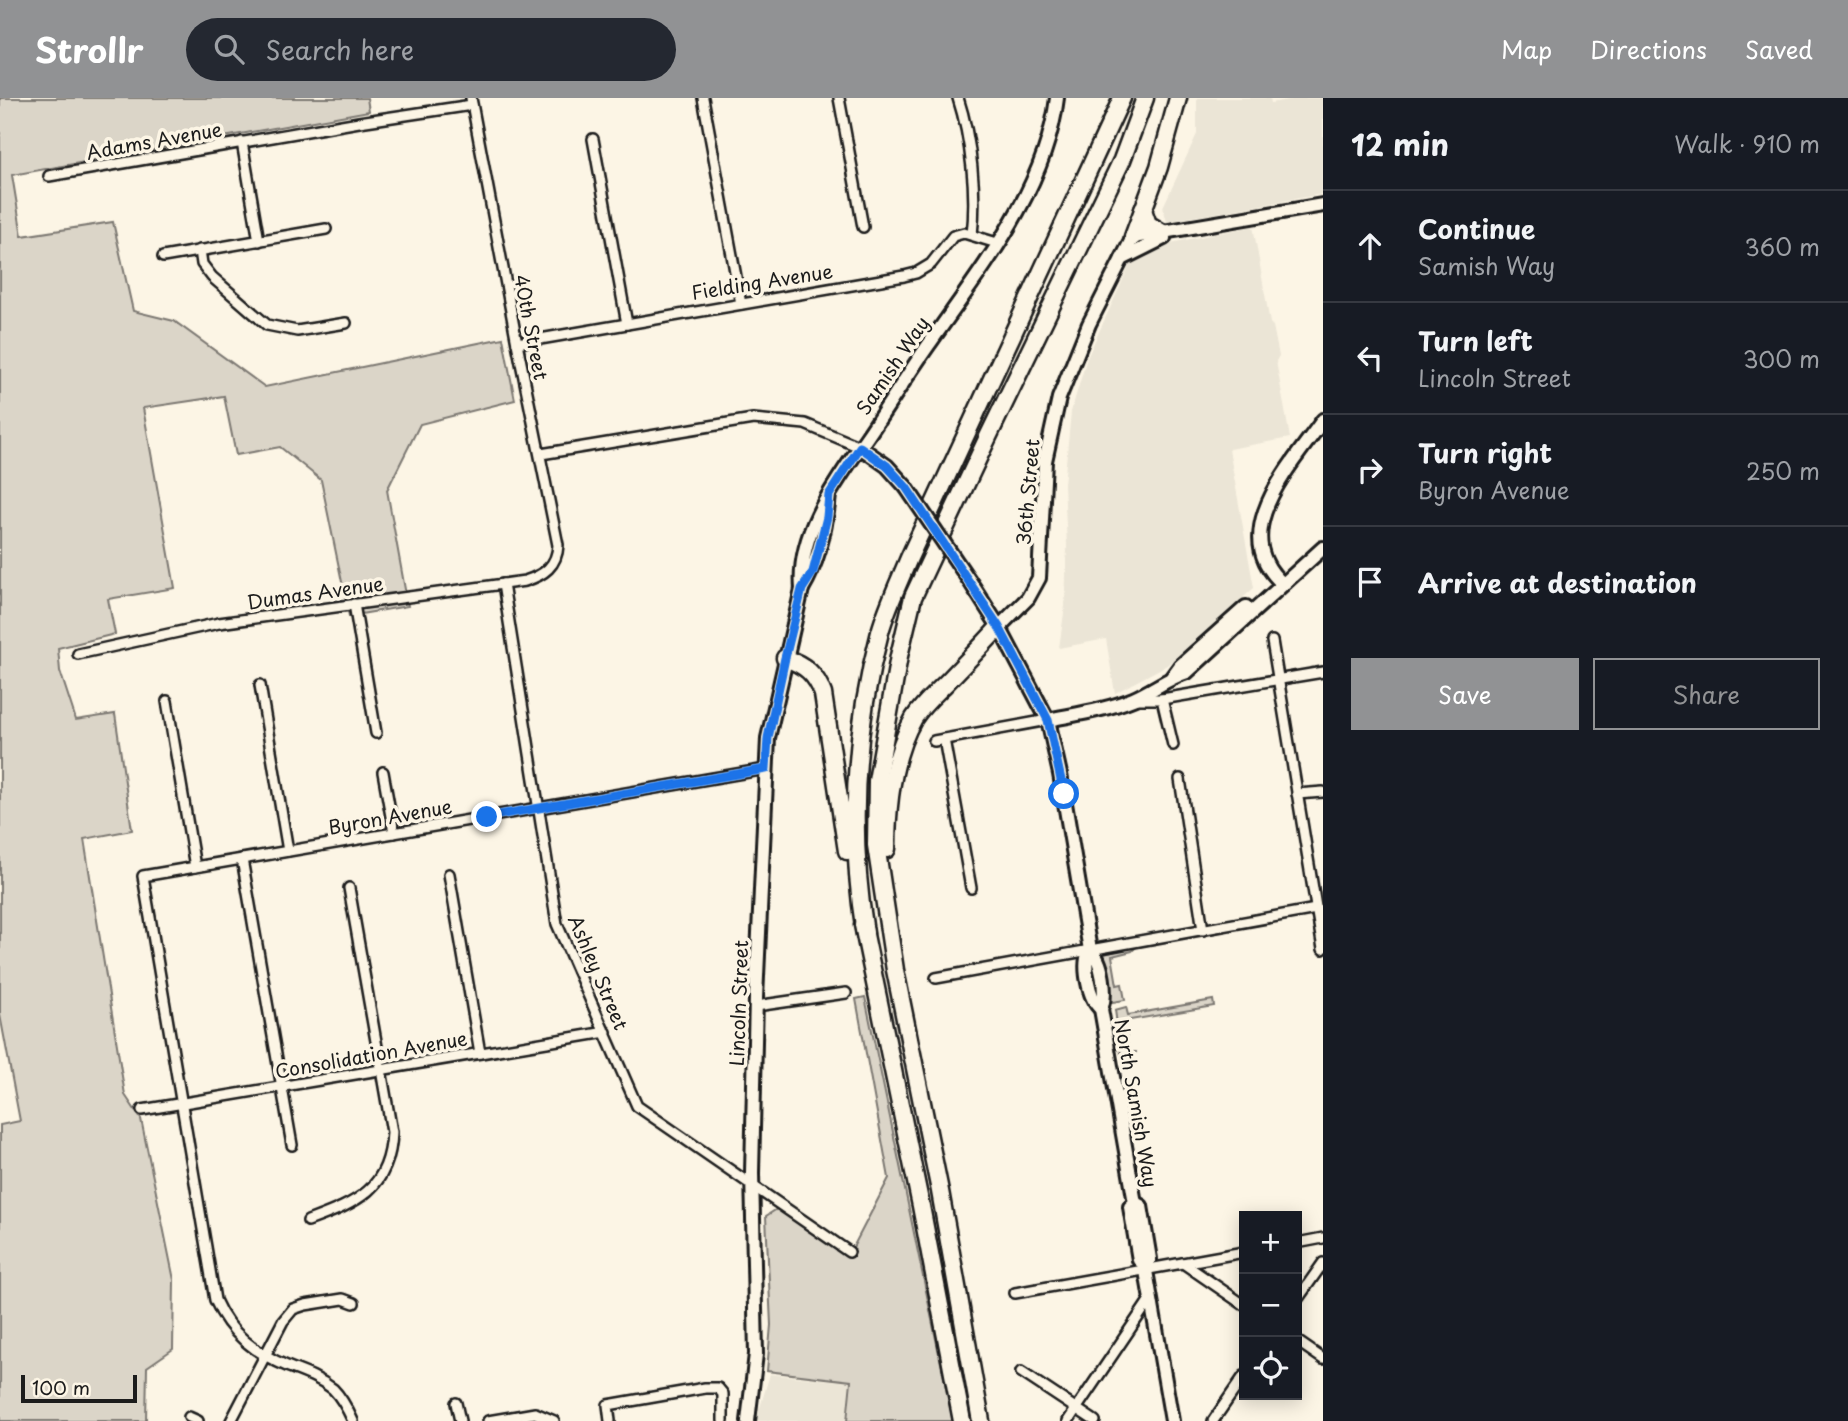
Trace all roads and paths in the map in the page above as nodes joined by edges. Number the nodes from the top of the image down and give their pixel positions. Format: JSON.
{"nodes":[{"id":1,"x":703,"y":98,"type":"edge"},
{"id":2,"x":839,"y":98,"type":"edge"},
{"id":3,"x":958,"y":98,"type":"edge"},
{"id":4,"x":1058,"y":98,"type":"edge"},
{"id":5,"x":1122,"y":98,"type":"edge"},
{"id":6,"x":1145,"y":98,"type":"edge"},
{"id":7,"x":1178,"y":98,"type":"edge"},
{"id":8,"x":472,"y":101,"type":"edge"},
{"id":9,"x":593,"y":139,"type":"dead end"},
{"id":10,"x":242,"y":142,"type":"junction"},
{"id":11,"x":49,"y":176,"type":"dead end"},
{"id":12,"x":1323,"y":205,"type":"edge"},
{"id":13,"x":1143,"y":210,"type":"junction"},
{"id":14,"x":863,"y":227,"type":"dead end"},
{"id":15,"x":1191,"y":228,"type":"junction"},
{"id":16,"x":326,"y":229,"type":"dead end"},
{"id":17,"x":1163,"y":233,"type":"junction"},
{"id":18,"x":972,"y":235,"type":"junction"},
{"id":19,"x":1133,"y":237,"type":"junction"},
{"id":20,"x":259,"y":241,"type":"junction"},
{"id":21,"x":997,"y":243,"type":"junction"},
{"id":22,"x":200,"y":250,"type":"junction"},
{"id":23,"x":163,"y":257,"type":"dead end"},
{"id":24,"x":1122,"y":259,"type":"junction"},
{"id":25,"x":741,"y":304,"type":"junction"},
{"id":26,"x":346,"y":323,"type":"dead end"},
{"id":27,"x":627,"y":324,"type":"junction"},
{"id":28,"x":517,"y":343,"type":"junction"},
{"id":29,"x":1323,"y":420,"type":"edge"},
{"id":30,"x":860,"y":447,"type":"junction"},
{"id":31,"x":541,"y":454,"type":"junction"},
{"id":32,"x":1323,"y":541,"type":"edge"},
{"id":33,"x":1323,"y":548,"type":"edge"},
{"id":34,"x":554,"y":563,"type":"joint"},
{"id":35,"x":1280,"y":582,"type":"junction"},
{"id":36,"x":503,"y":584,"type":"junction"},
{"id":37,"x":354,"y":604,"type":"junction"},
{"id":38,"x":999,"y":627,"type":"junction"},
{"id":39,"x":1272,"y":641,"type":"dead end"},
{"id":40,"x":78,"y":654,"type":"dead end"},
{"id":41,"x":785,"y":658,"type":"junction"},
{"id":42,"x":1323,"y":672,"type":"edge"},
{"id":43,"x":1278,"y":680,"type":"junction"},
{"id":44,"x":260,"y":685,"type":"dead end"},
{"id":45,"x":1133,"y":699,"type":"junction"},
{"id":46,"x":1162,"y":699,"type":"junction"},
{"id":47,"x":167,"y":701,"type":"dead end"},
{"id":48,"x":1048,"y":720,"type":"junction"},
{"id":49,"x":376,"y":733,"type":"dead end"},
{"id":50,"x":1173,"y":745,"type":"dead end"},
{"id":51,"x":766,"y":769,"type":"junction"},
{"id":52,"x":383,"y":772,"type":"dead end"},
{"id":53,"x":1180,"y":779,"type":"dead end"},
{"id":54,"x":1323,"y":792,"type":"edge"},
{"id":55,"x":1297,"y":794,"type":"junction"},
{"id":56,"x":539,"y":808,"type":"junction"},
{"id":57,"x":394,"y":833,"type":"junction"},
{"id":58,"x":288,"y":851,"type":"junction"},
{"id":59,"x":243,"y":859,"type":"junction"},
{"id":60,"x":195,"y":867,"type":"junction"},
{"id":61,"x":449,"y":874,"type":"dead end"},
{"id":62,"x":349,"y":887,"type":"dead end"},
{"id":63,"x":971,"y":888,"type":"dead end"},
{"id":64,"x":1317,"y":909,"type":"junction"},
{"id":65,"x":1203,"y":930,"type":"junction"},
{"id":66,"x":865,"y":933,"type":"junction"},
{"id":67,"x":1323,"y":949,"type":"edge"},
{"id":68,"x":1090,"y":950,"type":"junction"},
{"id":69,"x":895,"y":971,"type":"junction"},
{"id":70,"x":936,"y":978,"type":"dead end"},
{"id":71,"x":846,"y":993,"type":"dead end"},
{"id":72,"x":756,"y":1006,"type":"junction"},
{"id":73,"x":606,"y":1032,"type":"junction"},
{"id":74,"x":480,"y":1053,"type":"junction"},
{"id":75,"x":381,"y":1070,"type":"junction"},
{"id":76,"x":282,"y":1087,"type":"junction"},
{"id":77,"x":182,"y":1104,"type":"junction"},
{"id":78,"x":142,"y":1111,"type":"dead end"},
{"id":79,"x":292,"y":1145,"type":"dead end"},
{"id":80,"x":752,"y":1187,"type":"junction"},
{"id":81,"x":308,"y":1221,"type":"dead end"},
{"id":82,"x":1323,"y":1238,"type":"edge"},
{"id":83,"x":1302,"y":1242,"type":"edge"},
{"id":84,"x":849,"y":1252,"type":"dead end"},
{"id":85,"x":1239,"y":1253,"type":"edge"},
{"id":86,"x":1183,"y":1263,"type":"junction"},
{"id":87,"x":1323,"y":1263,"type":"edge"},
{"id":88,"x":1145,"y":1268,"type":"junction"},
{"id":89,"x":1015,"y":1293,"type":"dead end"},
{"id":90,"x":1302,"y":1293,"type":"edge"},
{"id":91,"x":1151,"y":1298,"type":"junction"},
{"id":92,"x":1239,"y":1302,"type":"edge"},
{"id":93,"x":354,"y":1303,"type":"dead end"},
{"id":94,"x":1302,"y":1344,"type":"edge"},
{"id":95,"x":264,"y":1356,"type":"junction"},
{"id":96,"x":1323,"y":1359,"type":"edge"},
{"id":97,"x":1021,"y":1372,"type":"dead end"},
{"id":98,"x":1239,"y":1383,"type":"edge"},
{"id":99,"x":456,"y":1403,"type":"dead end"},
{"id":100,"x":1077,"y":1409,"type":"junction"},
{"id":101,"x":535,"y":1417,"type":"edge"},
{"id":102,"x":231,"y":1421,"type":"edge"},
{"id":103,"x":354,"y":1421,"type":"edge"},
{"id":104,"x":460,"y":1421,"type":"edge"},
{"id":105,"x":488,"y":1421,"type":"edge"},
{"id":106,"x":555,"y":1421,"type":"edge"},
{"id":107,"x":610,"y":1421,"type":"edge"},
{"id":108,"x":723,"y":1421,"type":"edge"},
{"id":109,"x":748,"y":1421,"type":"edge"},
{"id":110,"x":962,"y":1421,"type":"edge"},
{"id":111,"x":981,"y":1421,"type":"edge"},
{"id":112,"x":1068,"y":1421,"type":"edge"},
{"id":113,"x":1096,"y":1421,"type":"edge"},
{"id":114,"x":1172,"y":1421,"type":"edge"},
{"id":115,"x":1213,"y":1421,"type":"edge"}],
"edges":[{"from":1,"to":25,"type":"street"},
{"from":2,"to":14,"type":"street"},
{"from":3,"to":18,"type":"street"},
{"from":4,"to":21,"type":"main road","name":"Samish Way"},
{"from":5,"to":66,"type":"highway"},
{"from":6,"to":69,"type":"highway"},
{"from":7,"to":13,"type":"highway"},
{"from":8,"to":10,"type":"street","name":"Adams Avenue"},
{"from":8,"to":28,"type":"street","name":"40th Street"},
{"from":9,"to":27,"type":"street"},
{"from":10,"to":11,"type":"street","name":"Adams Avenue"},
{"from":10,"to":20,"type":"street"},
{"from":12,"to":15,"type":"main road"},
{"from":13,"to":17,"type":"highway"},
{"from":13,"to":19,"type":"highway"},
{"from":15,"to":17,"type":"main road"},
{"from":15,"to":24,"type":"main road"},
{"from":16,"to":20,"type":"street"},
{"from":17,"to":19,"type":"main road"},
{"from":18,"to":21,"type":"street"},
{"from":18,"to":25,"type":"street","name":"Fielding Avenue"},
{"from":19,"to":24,"type":"main road","name":"36th Street"},
{"from":20,"to":22,"type":"street"},
{"from":21,"to":30,"type":"main road","name":"Samish Way"},
{"from":22,"to":23,"type":"street"},
{"from":22,"to":26,"type":"street"},
{"from":24,"to":38,"type":"main road","name":"36th Street"},
{"from":25,"to":27,"type":"street","name":"Fielding Avenue"},
{"from":27,"to":28,"type":"street","name":"Fielding Avenue"},
{"from":28,"to":31,"type":"street","name":"40th Street"},
{"from":29,"to":35,"type":"main road"},
{"from":30,"to":31,"type":"street"},
{"from":30,"to":38,"type":"main road","bridge":true},
{"from":30,"to":41,"type":"main road","name":"Lincoln Street"},
{"from":31,"to":34,"type":"street","name":"40th Street"},
{"from":32,"to":35,"type":"main road"},
{"from":33,"to":35,"type":"main road"},
{"from":34,"to":36,"type":"street","name":"Dumas Avenue"},
{"from":35,"to":45,"type":"main road"},
{"from":36,"to":37,"type":"street","name":"Dumas Avenue"},
{"from":36,"to":56,"type":"street","name":"Ashley Street"},
{"from":37,"to":40,"type":"street","name":"Dumas Avenue"},
{"from":37,"to":49,"type":"street"},
{"from":38,"to":48,"type":"main road"},
{"from":38,"to":69,"type":"highway"},
{"from":39,"to":43,"type":"street"},
{"from":41,"to":51,"type":"main road","name":"Lincoln Street"},
{"from":41,"to":66,"type":"highway"},
{"from":42,"to":43,"type":"street"},
{"from":43,"to":46,"type":"street"},
{"from":43,"to":55,"type":"street"},
{"from":44,"to":58,"type":"street"},
{"from":45,"to":46,"type":"street"},
{"from":45,"to":48,"type":"main road"},
{"from":46,"to":50,"type":"street"},
{"from":47,"to":60,"type":"street"},
{"from":48,"to":63,"type":"street"},
{"from":48,"to":68,"type":"main road"},
{"from":51,"to":56,"type":"street","name":"Byron Avenue"},
{"from":51,"to":72,"type":"main road","name":"Lincoln Street"},
{"from":52,"to":57,"type":"street"},
{"from":53,"to":65,"type":"street"},
{"from":54,"to":55,"type":"street"},
{"from":55,"to":64,"type":"street"},
{"from":56,"to":57,"type":"street","name":"Byron Avenue"},
{"from":56,"to":73,"type":"street","name":"Ashley Street"},
{"from":57,"to":58,"type":"street","name":"Byron Avenue"},
{"from":58,"to":59,"type":"street","name":"Byron Avenue"},
{"from":59,"to":60,"type":"street","name":"Byron Avenue"},
{"from":59,"to":76,"type":"street"},
{"from":60,"to":77,"type":"street","name":"Byron Avenue"},
{"from":61,"to":74,"type":"street"},
{"from":62,"to":75,"type":"street"},
{"from":64,"to":65,"type":"street"},
{"from":64,"to":67,"type":"street"},
{"from":65,"to":68,"type":"street"},
{"from":66,"to":110,"type":"highway"},
{"from":68,"to":70,"type":"street"},
{"from":68,"to":88,"type":"main road","name":"North Samish Way"},
{"from":69,"to":111,"type":"highway"},
{"from":71,"to":72,"type":"street"},
{"from":72,"to":80,"type":"main road","name":"Lincoln Street"},
{"from":73,"to":74,"type":"street","name":"Consolidation Avenue"},
{"from":73,"to":80,"type":"street","name":"Ashley Street"},
{"from":74,"to":75,"type":"street","name":"Consolidation Avenue"},
{"from":75,"to":76,"type":"street","name":"Consolidation Avenue"},
{"from":75,"to":81,"type":"street"},
{"from":76,"to":77,"type":"street","name":"Consolidation Avenue"},
{"from":76,"to":79,"type":"street"},
{"from":77,"to":78,"type":"street","name":"Consolidation Avenue"},
{"from":77,"to":95,"type":"street"},
{"from":80,"to":84,"type":"street","name":"Ashley Street"},
{"from":80,"to":109,"type":"main road","name":"Lincoln Street"},
{"from":82,"to":83,"type":"street"},
{"from":85,"to":86,"type":"street"},
{"from":86,"to":88,"type":"street"},
{"from":86,"to":92,"type":"street"},
{"from":87,"to":90,"type":"street"},
{"from":88,"to":89,"type":"street"},
{"from":88,"to":91,"type":"main road","name":"North Samish Way"},
{"from":91,"to":100,"type":"street"},
{"from":91,"to":114,"type":"main road","name":"North Samish Way"},
{"from":93,"to":95,"type":"street"},
{"from":94,"to":96,"type":"street"},
{"from":95,"to":102,"type":"street"},
{"from":95,"to":103,"type":"street"},
{"from":97,"to":100,"type":"street"},
{"from":98,"to":115,"type":"street"},
{"from":99,"to":104,"type":"street"},
{"from":100,"to":112,"type":"street"},
{"from":100,"to":113,"type":"street"},
{"from":101,"to":105,"type":"street"},
{"from":101,"to":106,"type":"street"},
{"from":107,"to":108,"type":"street"}]}
